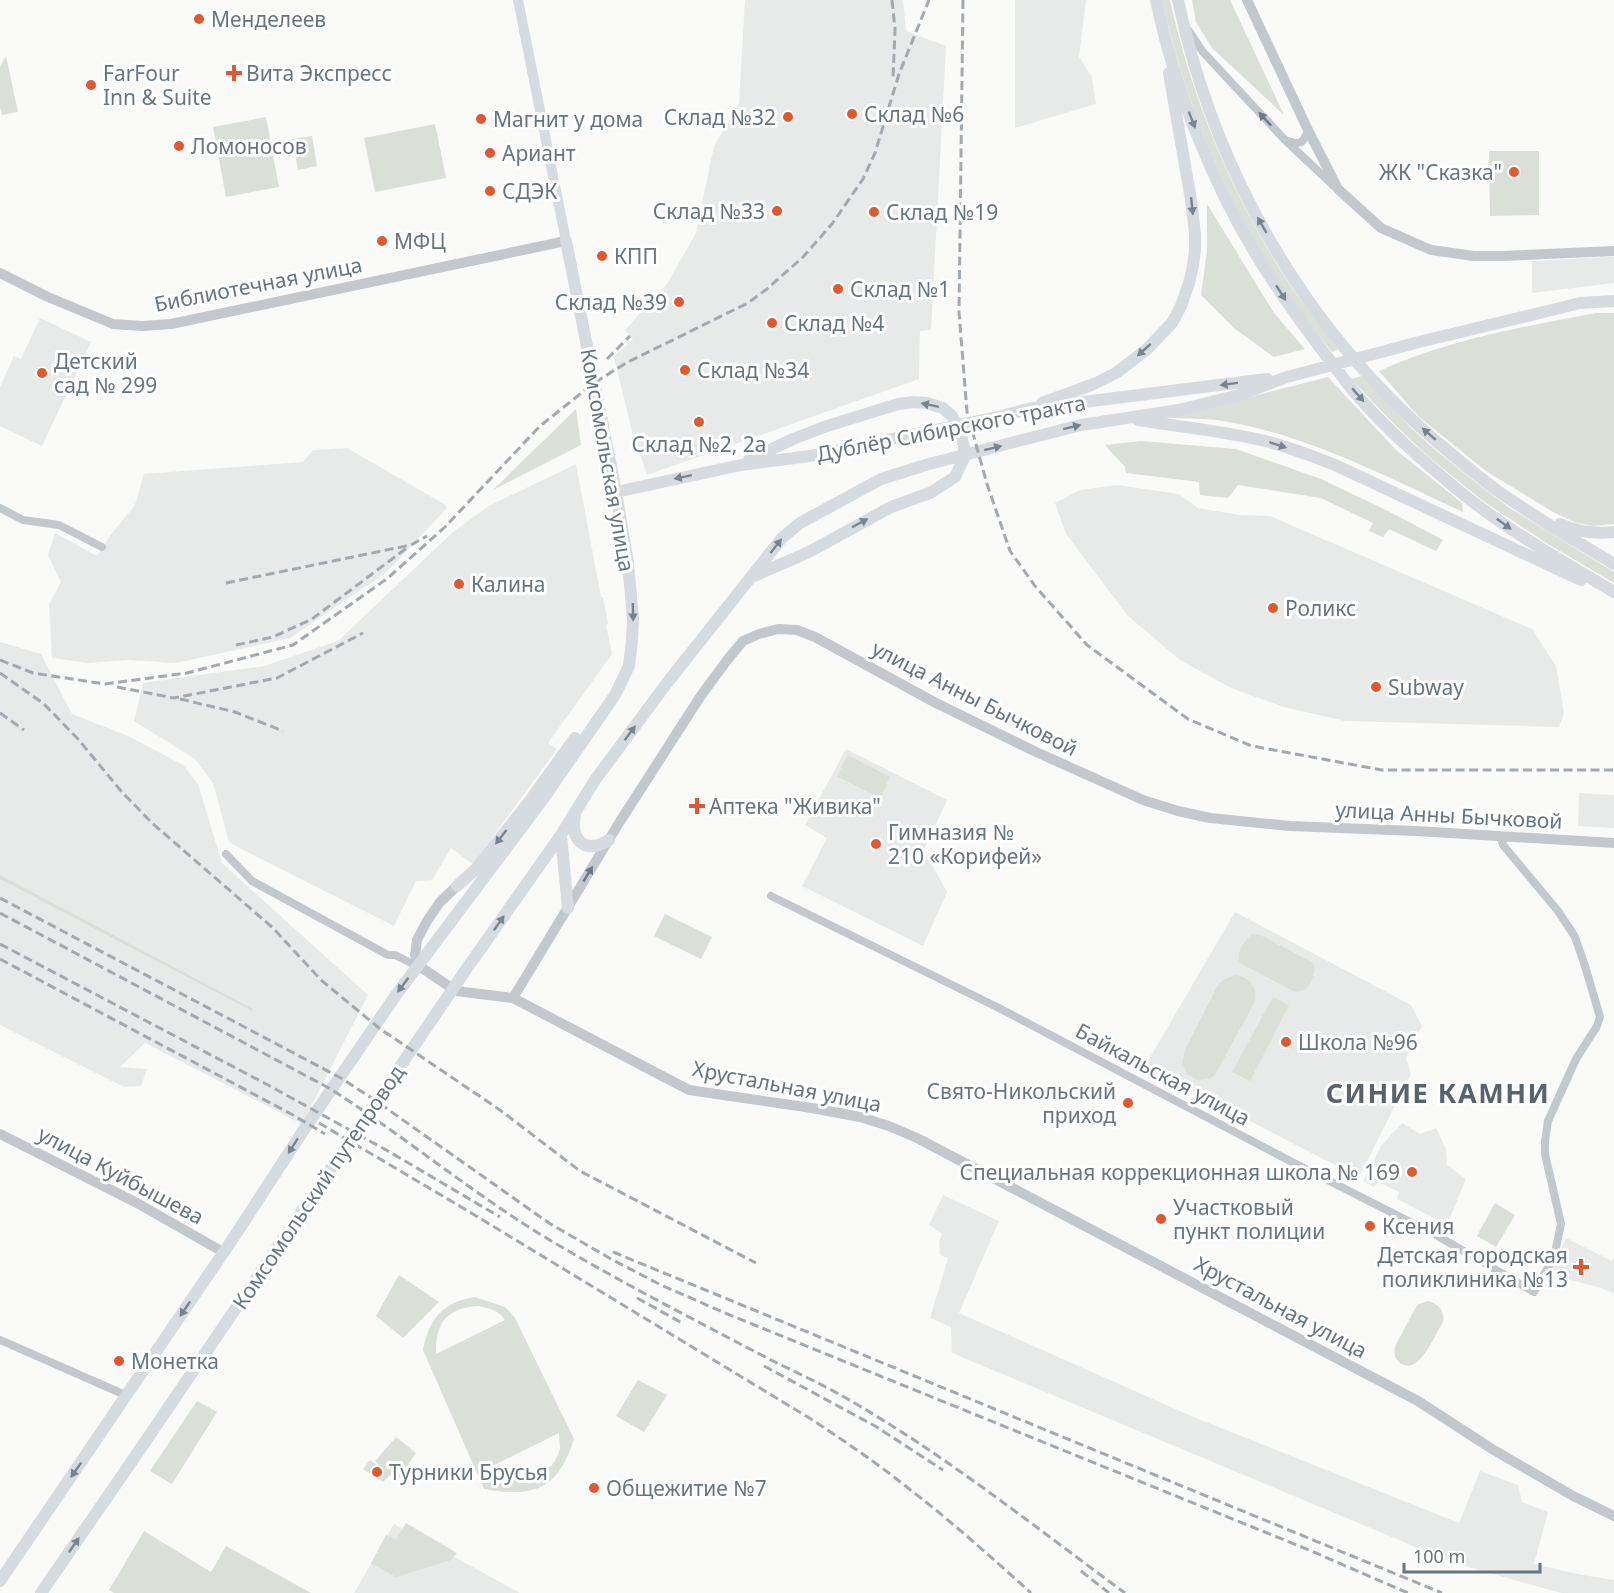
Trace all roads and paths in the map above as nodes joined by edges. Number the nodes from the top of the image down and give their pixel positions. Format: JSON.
{"nodes":[{"id":1,"x":518,"y":0,"type":"edge"},
{"id":2,"x":1156,"y":0,"type":"edge"},
{"id":3,"x":1178,"y":0,"type":"edge"},
{"id":4,"x":1247,"y":0,"type":"edge"},
{"id":5,"x":1183,"y":22,"type":"junction"},
{"id":6,"x":1161,"y":24,"type":"junction"},
{"id":7,"x":1308,"y":130,"type":"junction"},
{"id":8,"x":1285,"y":140,"type":"junction"},
{"id":9,"x":1338,"y":189,"type":"junction"},
{"id":10,"x":566,"y":241,"type":"junction"},
{"id":11,"x":1614,"y":251,"type":"edge"},
{"id":12,"x":0,"y":273,"type":"edge"},
{"id":13,"x":1614,"y":301,"type":"edge"},
{"id":14,"x":1287,"y":377,"type":"junction"},
{"id":15,"x":1028,"y":409,"type":"junction"},
{"id":16,"x":1128,"y":418,"type":"junction"},
{"id":17,"x":1451,"y":454,"type":"junction"},
{"id":18,"x":741,"y":465,"type":"junction"},
{"id":19,"x":616,"y":492,"type":"junction"},
{"id":20,"x":0,"y":508,"type":"edge"},
{"id":21,"x":1614,"y":532,"type":"edge"},
{"id":22,"x":102,"y":547,"type":"dead end"},
{"id":23,"x":1614,"y":564,"type":"edge"},
{"id":24,"x":752,"y":577,"type":"junction"},
{"id":25,"x":1614,"y":594,"type":"edge"},
{"id":26,"x":631,"y":652,"type":"junction"},
{"id":27,"x":576,"y":812,"type":"junction"},
{"id":28,"x":561,"y":835,"type":"junction"},
{"id":29,"x":1502,"y":837,"type":"junction"},
{"id":30,"x":609,"y":840,"type":"junction"},
{"id":31,"x":1614,"y":843,"type":"edge"},
{"id":32,"x":226,"y":854,"type":"dead end"},
{"id":33,"x":482,"y":881,"type":"joint"},
{"id":34,"x":456,"y":886,"type":"joint"},
{"id":35,"x":771,"y":896,"type":"dead end"},
{"id":36,"x":568,"y":908,"type":"junction"},
{"id":37,"x":422,"y":969,"type":"junction"},
{"id":38,"x":513,"y":998,"type":"junction"},
{"id":39,"x":0,"y":1134,"type":"edge"},
{"id":40,"x":223,"y":1252,"type":"dead end"},
{"id":41,"x":0,"y":1340,"type":"edge"},
{"id":42,"x":123,"y":1394,"type":"dead end"},
{"id":43,"x":1614,"y":1516,"type":"edge"},
{"id":44,"x":0,"y":1581,"type":"edge"},
{"id":45,"x":41,"y":1593,"type":"edge"}],
"edges":[{"from":1,"to":10,"type":"main road","name":"Комсомольская улица"},
{"from":2,"to":6,"type":"main road"},
{"from":3,"to":5,"type":"main road"},
{"from":4,"to":7,"type":"street"},
{"from":8,"to":5,"type":"street","one_way":true},
{"from":17,"to":5,"type":"main road","one_way":true},
{"from":6,"to":15,"type":"main road","one_way":true},
{"from":6,"to":25,"type":"main road","one_way":true},
{"from":7,"to":8,"type":"street"},
{"from":7,"to":9,"type":"street"},
{"from":8,"to":9,"type":"street"},
{"from":9,"to":11,"type":"street"},
{"from":10,"to":12,"type":"street","name":"Библиотечная улица"},
{"from":10,"to":19,"type":"main road","name":"Комсомольская улица"},
{"from":13,"to":14,"type":"main road","name":"Дублёр Сибирского тракта"},
{"from":14,"to":15,"type":"main road","name":"Дублёр Сибирского тракта","one_way":true},
{"from":14,"to":16,"type":"main road","name":"Дублёр Сибирского тракта"},
{"from":15,"to":18,"type":"main road","name":"Дублёр Сибирского тракта"},
{"from":24,"to":16,"type":"main road","name":"Дублёр Сибирского тракта","one_way":true},
{"from":16,"to":25,"type":"main road","name":"Дублёр Сибирского тракта","one_way":true},
{"from":17,"to":21,"type":"main road"},
{"from":17,"to":23,"type":"main road"},
{"from":18,"to":19,"type":"main road","name":"Дублёр Сибирского тракта","one_way":true},
{"from":24,"to":18,"type":"main road","one_way":true},
{"from":19,"to":26,"type":"main road","name":"Комсомольская улица","one_way":true},
{"from":20,"to":22,"type":"street"},
{"from":27,"to":24,"type":"main road","name":"Комсомольский путепровод","one_way":true},
{"from":26,"to":33,"type":"main road","name":"Комсомольская улица"},
{"from":26,"to":34,"type":"main road","one_way":true},
{"from":27,"to":28,"type":"main road","name":"Комсомольский путепровод"},
{"from":27,"to":30,"type":"main road"},
{"from":28,"to":36,"type":"main road"},
{"from":45,"to":28,"type":"main road","name":"Комсомольский путепровод","one_way":true},
{"from":29,"to":30,"type":"street","name":"улица Анны Бычковой"},
{"from":29,"to":31,"type":"street","name":"улица Анны Бычковой"},
{"from":29,"to":35,"type":"street","name":"Байкальская улица"},
{"from":36,"to":30,"type":"street","name":"улица Анны Бычковой","one_way":true},
{"from":32,"to":37,"type":"street","name":"Хрустальная улица"},
{"from":33,"to":44,"type":"main road","name":"Комсомольский путепровод","one_way":true},
{"from":34,"to":37,"type":"street"},
{"from":36,"to":38,"type":"street","name":"улица Анны Бычковой"},
{"from":37,"to":38,"type":"street","name":"Хрустальная улица"},
{"from":38,"to":43,"type":"street","name":"Хрустальная улица"},
{"from":39,"to":40,"type":"street","name":"улица Куйбышева"},
{"from":41,"to":42,"type":"street"}]}
